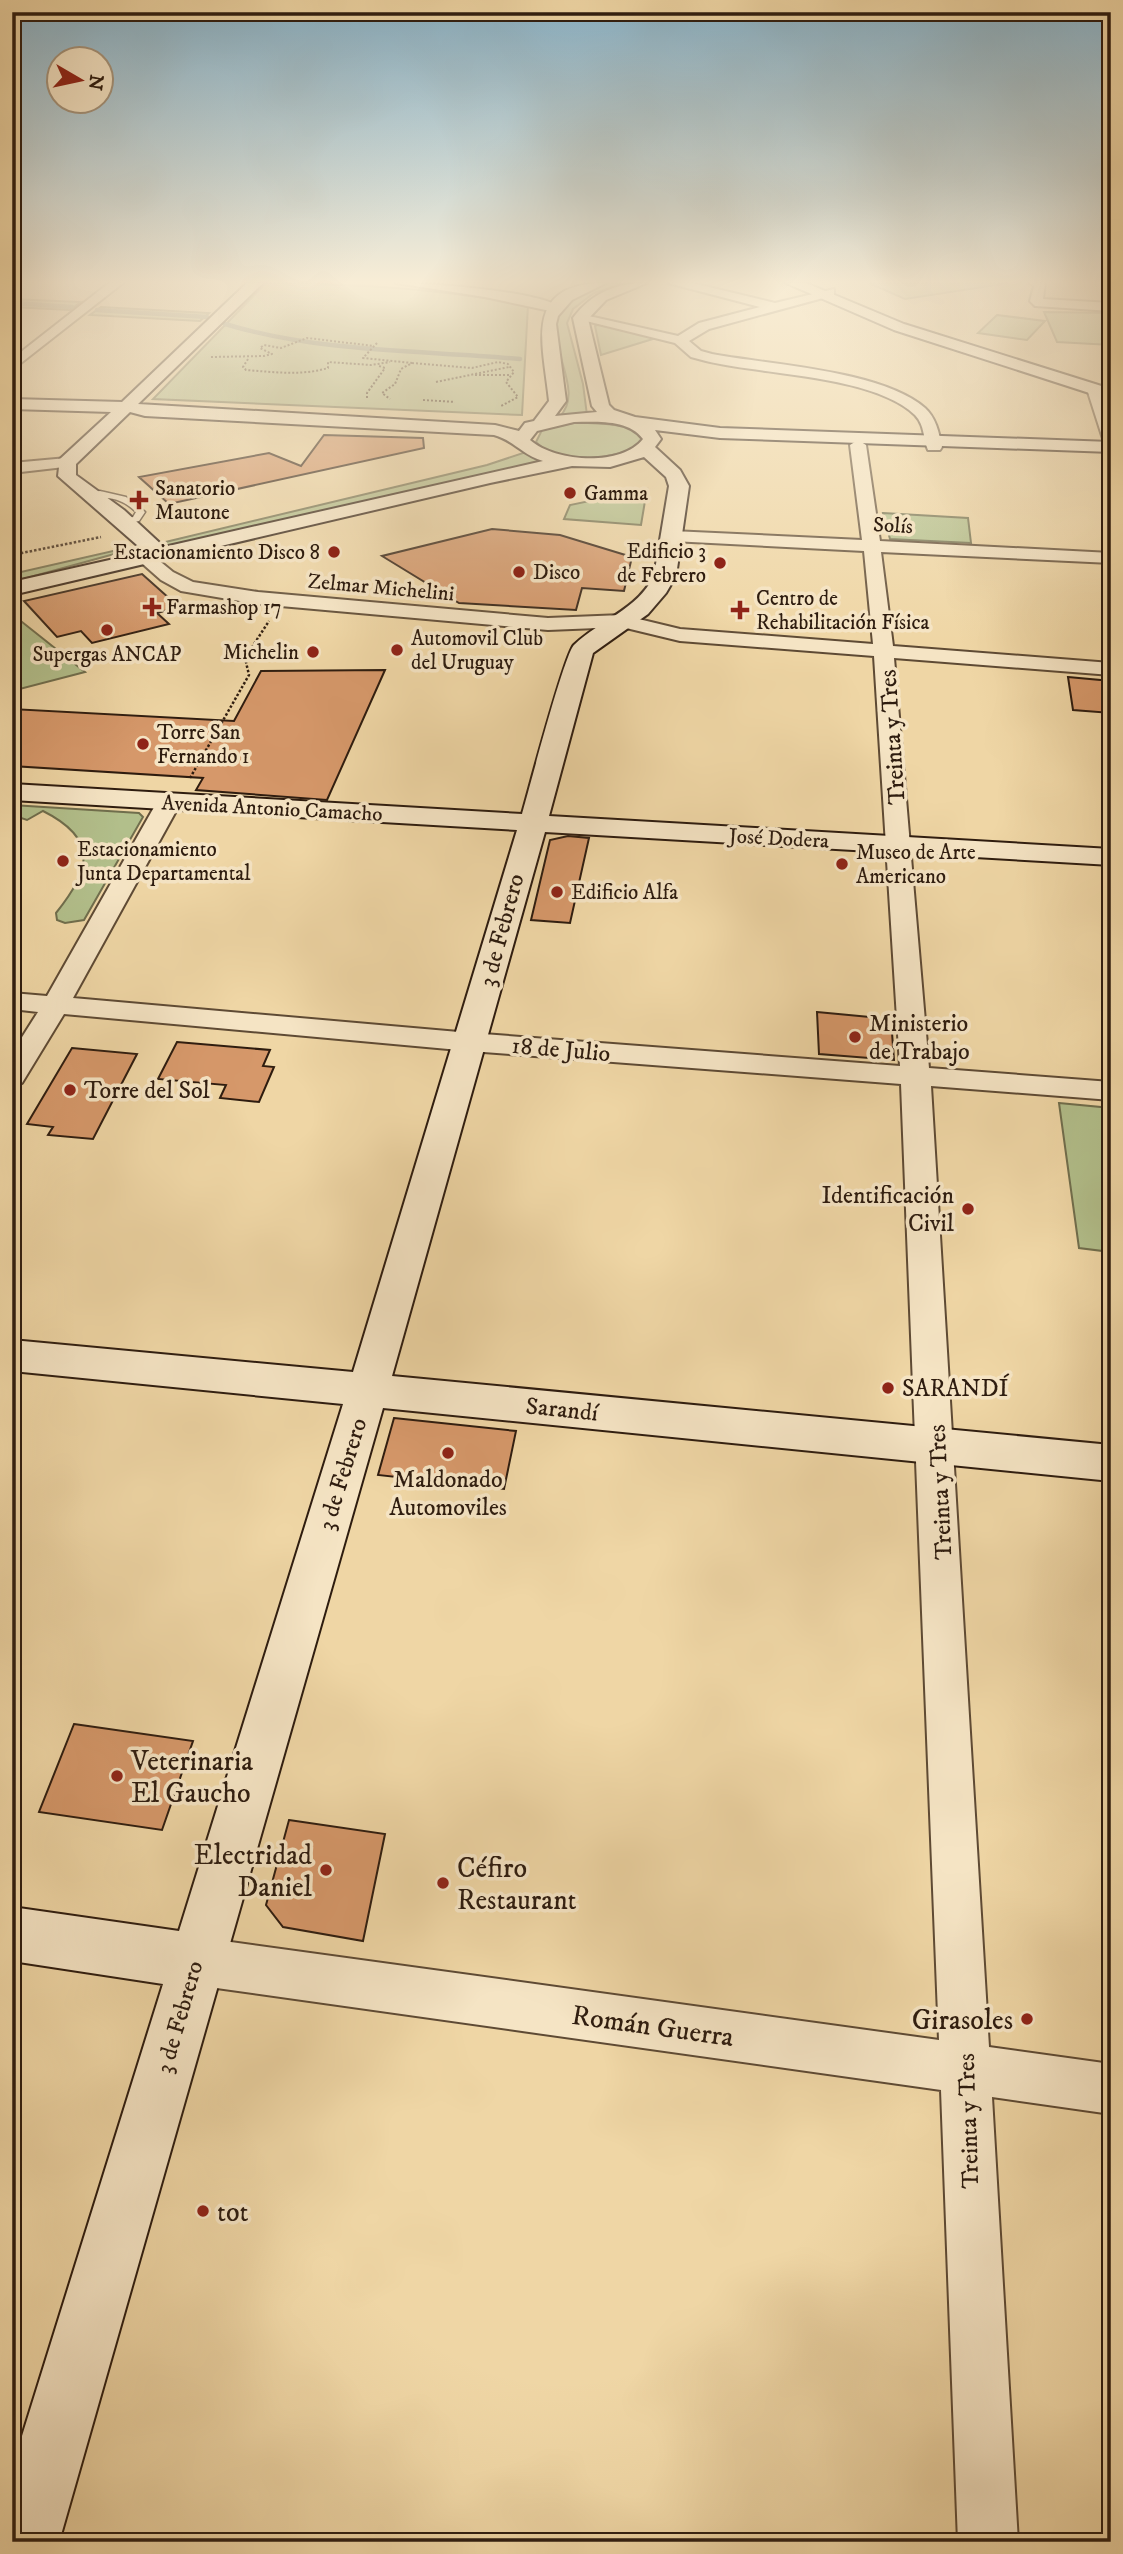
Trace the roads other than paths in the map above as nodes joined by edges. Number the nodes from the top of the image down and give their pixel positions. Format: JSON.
{"nodes":[{"id":1,"x":134,"y":402,"type":"edge"},
{"id":2,"x":557,"y":402,"type":"edge"},
{"id":3,"x":600,"y":402,"type":"edge"},
{"id":4,"x":902,"y":402,"type":"edge"},
{"id":5,"x":1107,"y":402,"type":"edge"},
{"id":6,"x":12,"y":404,"type":"edge"},
{"id":7,"x":129,"y":407,"type":"junction"},
{"id":8,"x":338,"y":417,"type":"junction"},
{"id":9,"x":627,"y":422,"type":"junction"},
{"id":10,"x":541,"y":423,"type":"junction"},
{"id":11,"x":520,"y":439,"type":"junction"},
{"id":12,"x":1111,"y":439,"type":"edge"},
{"id":13,"x":933,"y":444,"type":"junction"},
{"id":14,"x":858,"y":445,"type":"junction"},
{"id":15,"x":648,"y":446,"type":"junction"},
{"id":16,"x":1111,"y":447,"type":"edge"},
{"id":17,"x":500,"y":453,"type":"dead end"},
{"id":18,"x":1111,"y":454,"type":"edge"},
{"id":19,"x":478,"y":460,"type":"dead end"},
{"id":20,"x":572,"y":461,"type":"junction"},
{"id":21,"x":67,"y":463,"type":"junction"},
{"id":22,"x":12,"y":468,"type":"edge"},
{"id":23,"x":87,"y":496,"type":"junction"},
{"id":24,"x":672,"y":536,"type":"junction"},
{"id":25,"x":136,"y":542,"type":"junction"},
{"id":26,"x":872,"y":547,"type":"junction"},
{"id":27,"x":1111,"y":558,"type":"edge"},
{"id":28,"x":37,"y":562,"type":"dead end"},
{"id":29,"x":12,"y":589,"type":"edge"},
{"id":30,"x":622,"y":621,"type":"junction"},
{"id":31,"x":548,"y":624,"type":"junction"},
{"id":32,"x":582,"y":650,"type":"junction"},
{"id":33,"x":886,"y":652,"type":"junction"},
{"id":34,"x":1111,"y":669,"type":"edge"},
{"id":35,"x":12,"y":792,"type":"edge"},
{"id":36,"x":169,"y":802,"type":"junction"},
{"id":37,"x":531,"y":823,"type":"junction"},
{"id":38,"x":900,"y":845,"type":"junction"},
{"id":39,"x":1111,"y":857,"type":"edge"},
{"id":40,"x":12,"y":1001,"type":"edge"},
{"id":41,"x":56,"y":1005,"type":"junction"},
{"id":42,"x":470,"y":1042,"type":"junction"},
{"id":43,"x":12,"y":1076,"type":"edge"},
{"id":44,"x":915,"y":1077,"type":"junction"},
{"id":45,"x":1111,"y":1091,"type":"edge"},
{"id":46,"x":12,"y":1355,"type":"edge"},
{"id":47,"x":368,"y":1390,"type":"junction"},
{"id":48,"x":938,"y":1448,"type":"junction"},
{"id":49,"x":1111,"y":1463,"type":"edge"},
{"id":50,"x":12,"y":1934,"type":"edge"},
{"id":51,"x":195,"y":1961,"type":"junction"},
{"id":52,"x":966,"y":2069,"type":"junction"},
{"id":53,"x":1111,"y":2089,"type":"edge"},
{"id":54,"x":24,"y":2542,"type":"edge"},
{"id":55,"x":988,"y":2542,"type":"edge"}],
"edges":[{"from":1,"to":7,"type":"street"},
{"from":2,"to":10,"type":"street"},
{"from":3,"to":9,"type":"street"},
{"from":4,"to":13,"type":"street"},
{"from":5,"to":12,"type":"street"},
{"from":6,"to":7,"type":"street"},
{"from":7,"to":8,"type":"street"},
{"from":7,"to":21,"type":"street"},
{"from":8,"to":10,"type":"street"},
{"from":8,"to":11,"type":"street"},
{"from":9,"to":10,"type":"street"},
{"from":9,"to":13,"type":"street"},
{"from":9,"to":15,"type":"street"},
{"from":10,"to":11,"type":"street"},
{"from":11,"to":17,"type":"street"},
{"from":11,"to":20,"type":"street"},
{"from":13,"to":14,"type":"street"},
{"from":13,"to":16,"type":"street"},
{"from":13,"to":18,"type":"street"},
{"from":14,"to":15,"type":"street"},
{"from":14,"to":26,"type":"street","name":"Treinta y Tres"},
{"from":15,"to":20,"type":"street"},
{"from":15,"to":24,"type":"street"},
{"from":19,"to":25,"type":"street"},
{"from":20,"to":25,"type":"street"},
{"from":21,"to":22,"type":"street"},
{"from":21,"to":23,"type":"street"},
{"from":23,"to":25,"type":"street"},
{"from":23,"to":25,"type":"lane"},
{"from":24,"to":26,"type":"street","name":"Solís"},
{"from":24,"to":30,"type":"street"},
{"from":25,"to":28,"type":"street"},
{"from":25,"to":29,"type":"street"},
{"from":25,"to":31,"type":"street","name":"Zelmar Michelini"},
{"from":26,"to":27,"type":"street","name":"Solís"},
{"from":26,"to":33,"type":"street","name":"Treinta y Tres"},
{"from":30,"to":31,"type":"street","name":"Zelmar Michelini"},
{"from":30,"to":32,"type":"street"},
{"from":30,"to":33,"type":"street","name":"Zelmar Michelini"},
{"from":31,"to":32,"type":"street"},
{"from":32,"to":37,"type":"street","name":"3 de Febrero"},
{"from":33,"to":34,"type":"street","name":"Zelmar Michelini"},
{"from":33,"to":38,"type":"street","name":"Treinta y Tres"},
{"from":35,"to":36,"type":"street","name":"Avenida Antonio Camacho"},
{"from":36,"to":37,"type":"street","name":"Avenida Antonio Camacho"},
{"from":36,"to":41,"type":"street"},
{"from":37,"to":38,"type":"street","name":"José Dodera"},
{"from":37,"to":42,"type":"street","name":"3 de Febrero"},
{"from":38,"to":39,"type":"street","name":"José Dodera"},
{"from":38,"to":44,"type":"street","name":"Treinta y Tres"},
{"from":40,"to":41,"type":"street","name":"18 de Julio"},
{"from":41,"to":42,"type":"street","name":"18 de Julio"},
{"from":41,"to":43,"type":"street"},
{"from":42,"to":44,"type":"street","name":"18 de Julio"},
{"from":42,"to":47,"type":"street","name":"3 de Febrero"},
{"from":44,"to":45,"type":"street","name":"18 de Julio"},
{"from":44,"to":48,"type":"street","name":"Treinta y Tres"},
{"from":46,"to":47,"type":"street","name":"Sarandí"},
{"from":47,"to":48,"type":"street","name":"Sarandí"},
{"from":47,"to":51,"type":"street","name":"3 de Febrero"},
{"from":48,"to":49,"type":"street","name":"Sarandí"},
{"from":48,"to":52,"type":"street","name":"Treinta y Tres"},
{"from":50,"to":51,"type":"street"},
{"from":51,"to":52,"type":"street","name":"Román Guerra"},
{"from":51,"to":54,"type":"street","name":"3 de Febrero"},
{"from":52,"to":53,"type":"street","name":"Román Guerra"},
{"from":52,"to":55,"type":"street","name":"Treinta y Tres"}]}
